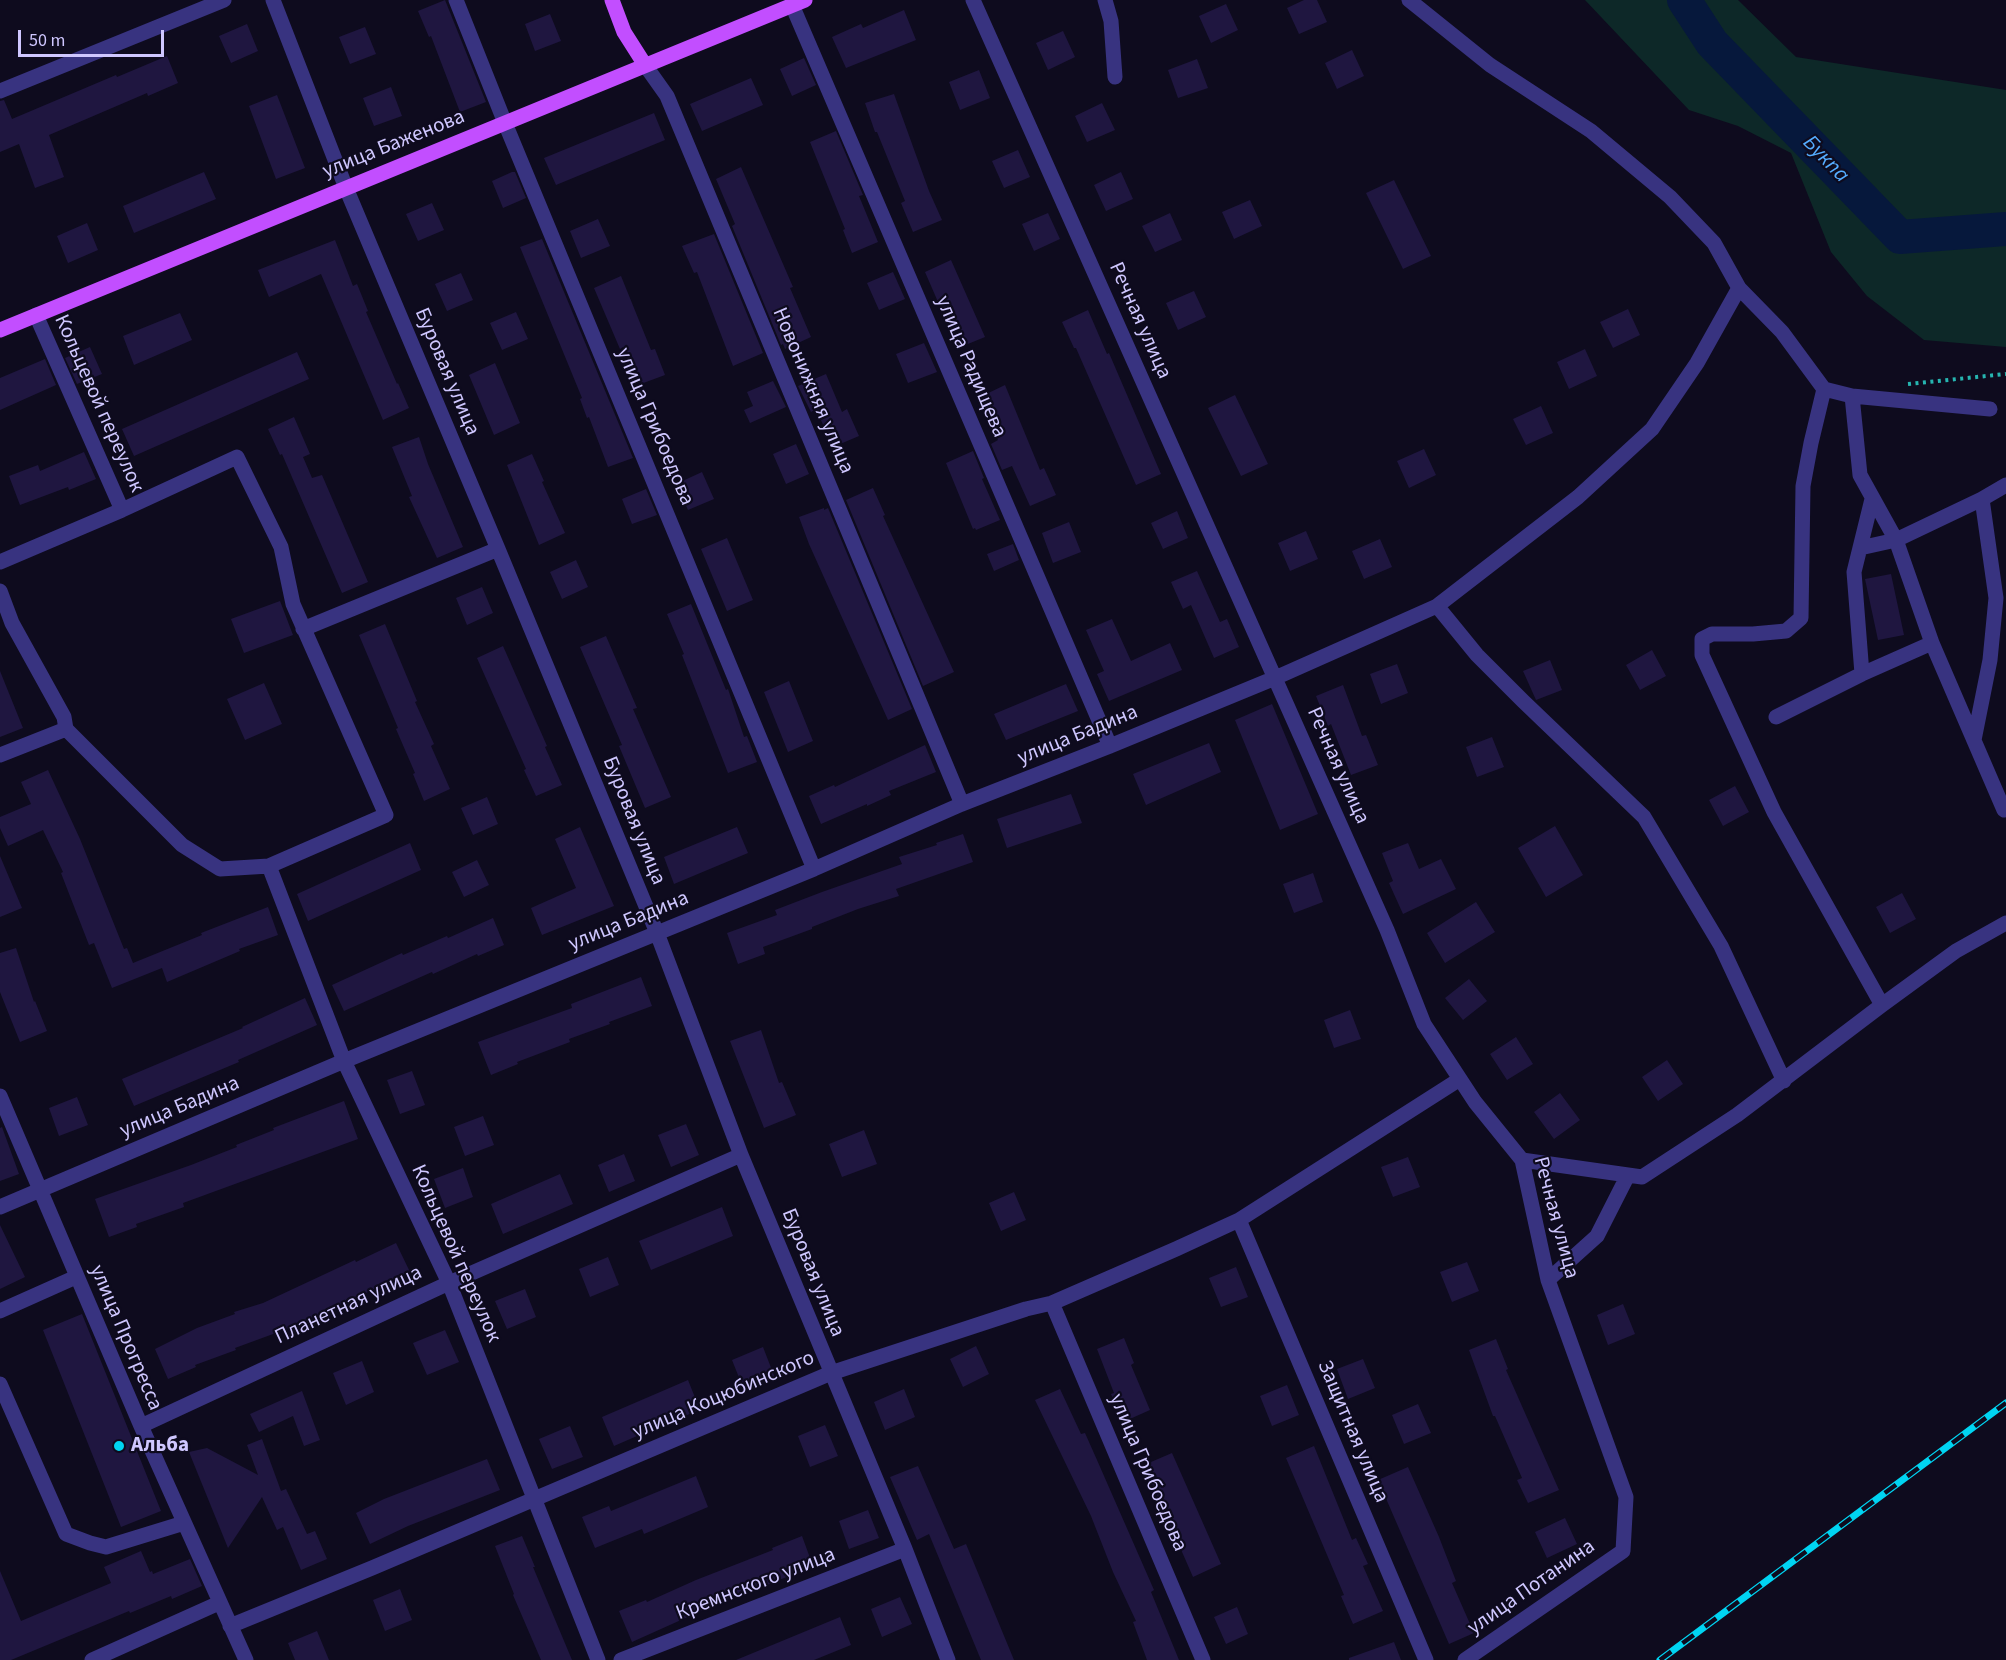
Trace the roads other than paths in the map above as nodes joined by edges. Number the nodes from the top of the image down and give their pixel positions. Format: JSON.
{"nodes":[{"id":1,"x":224,"y":0,"type":"edge"},
{"id":2,"x":273,"y":0,"type":"edge"},
{"id":3,"x":456,"y":0,"type":"edge"},
{"id":4,"x":612,"y":0,"type":"edge"},
{"id":5,"x":974,"y":0,"type":"edge"},
{"id":6,"x":1105,"y":0,"type":"edge"},
{"id":7,"x":1409,"y":0,"type":"edge"},
{"id":8,"x":798,"y":3,"type":"edge"},
{"id":9,"x":645,"y":65,"type":"junction"},
{"id":10,"x":1115,"y":77,"type":"dead end"},
{"id":11,"x":0,"y":91,"type":"edge"},
{"id":12,"x":505,"y":123,"type":"junction"},
{"id":13,"x":346,"y":188,"type":"junction"},
{"id":14,"x":1739,"y":288,"type":"junction"},
{"id":15,"x":36,"y":315,"type":"junction"},
{"id":16,"x":0,"y":330,"type":"edge"},
{"id":17,"x":1824,"y":389,"type":"junction"},
{"id":18,"x":1852,"y":396,"type":"junction"},
{"id":19,"x":1990,"y":409,"type":"dead end"},
{"id":20,"x":2006,"y":485,"type":"edge"},
{"id":21,"x":1872,"y":499,"type":"junction"},
{"id":22,"x":1982,"y":499,"type":"junction"},
{"id":23,"x":122,"y":510,"type":"junction"},
{"id":24,"x":1896,"y":540,"type":"junction"},
{"id":25,"x":1860,"y":548,"type":"junction"},
{"id":26,"x":498,"y":549,"type":"junction"},
{"id":27,"x":0,"y":562,"type":"edge"},
{"id":28,"x":0,"y":591,"type":"edge"},
{"id":29,"x":1437,"y":606,"type":"junction"},
{"id":30,"x":303,"y":629,"type":"junction"},
{"id":31,"x":1932,"y":644,"type":"junction"},
{"id":32,"x":1862,"y":674,"type":"junction"},
{"id":33,"x":1275,"y":678,"type":"junction"},
{"id":34,"x":1776,"y":717,"type":"dead end"},
{"id":35,"x":66,"y":729,"type":"junction"},
{"id":36,"x":1974,"y":740,"type":"junction"},
{"id":37,"x":1110,"y":746,"type":"junction"},
{"id":38,"x":0,"y":755,"type":"edge"},
{"id":39,"x":962,"y":804,"type":"junction"},
{"id":40,"x":2004,"y":810,"type":"dead end"},
{"id":41,"x":269,"y":866,"type":"junction"},
{"id":42,"x":814,"y":869,"type":"junction"},
{"id":43,"x":2006,"y":922,"type":"edge"},
{"id":44,"x":657,"y":933,"type":"junction"},
{"id":45,"x":1882,"y":1005,"type":"junction"},
{"id":46,"x":344,"y":1061,"type":"junction"},
{"id":47,"x":1460,"y":1079,"type":"junction"},
{"id":48,"x":1784,"y":1081,"type":"junction"},
{"id":49,"x":0,"y":1096,"type":"edge"},
{"id":50,"x":741,"y":1155,"type":"junction"},
{"id":51,"x":1522,"y":1160,"type":"junction"},
{"id":52,"x":1628,"y":1175,"type":"junction"},
{"id":53,"x":39,"y":1191,"type":"junction"},
{"id":54,"x":0,"y":1207,"type":"edge"},
{"id":55,"x":1239,"y":1220,"type":"junction"},
{"id":56,"x":76,"y":1277,"type":"junction"},
{"id":57,"x":1548,"y":1280,"type":"junction"},
{"id":58,"x":448,"y":1283,"type":"junction"},
{"id":59,"x":1052,"y":1303,"type":"junction"},
{"id":60,"x":0,"y":1311,"type":"edge"},
{"id":61,"x":831,"y":1373,"type":"junction"},
{"id":62,"x":0,"y":1384,"type":"edge"},
{"id":63,"x":141,"y":1426,"type":"junction"},
{"id":64,"x":533,"y":1500,"type":"junction"},
{"id":65,"x":184,"y":1523,"type":"junction"},
{"id":66,"x":905,"y":1549,"type":"junction"},
{"id":67,"x":1623,"y":1551,"type":"joint"},
{"id":68,"x":219,"y":1603,"type":"junction"},
{"id":69,"x":230,"y":1626,"type":"junction"},
{"id":70,"x":92,"y":1660,"type":"edge"},
{"id":71,"x":246,"y":1660,"type":"edge"},
{"id":72,"x":598,"y":1660,"type":"edge"},
{"id":73,"x":621,"y":1660,"type":"edge"},
{"id":74,"x":948,"y":1660,"type":"edge"},
{"id":75,"x":1203,"y":1660,"type":"edge"},
{"id":76,"x":1426,"y":1660,"type":"edge"},
{"id":77,"x":1465,"y":1660,"type":"edge"}],
"edges":[{"from":1,"to":11,"type":"street"},
{"from":2,"to":13,"type":"street","name":"Буровая улица"},
{"from":3,"to":12,"type":"street","name":"улица Грибоедова"},
{"from":4,"to":9,"type":"main road","name":"Новонижняя улица"},
{"from":5,"to":33,"type":"street","name":"Речная улица"},
{"from":6,"to":10,"type":"street"},
{"from":7,"to":14,"type":"street"},
{"from":8,"to":9,"type":"main road","name":"улица Баженова"},
{"from":8,"to":37,"type":"street","name":"улица Радищева"},
{"from":9,"to":12,"type":"main road","name":"улица Баженова"},
{"from":9,"to":39,"type":"street","name":"Новонижняя улица"},
{"from":12,"to":13,"type":"main road","name":"улица Баженова"},
{"from":12,"to":42,"type":"street","name":"улица Грибоедова"},
{"from":13,"to":15,"type":"main road","name":"улица Баженова"},
{"from":13,"to":26,"type":"street","name":"Буровая улица"},
{"from":14,"to":17,"type":"street"},
{"from":14,"to":29,"type":"street","name":"улица Бадина"},
{"from":15,"to":16,"type":"main road","name":"улица Баженова"},
{"from":15,"to":23,"type":"street","name":"Кольцевой переулок"},
{"from":17,"to":18,"type":"street"},
{"from":17,"to":45,"type":"street"},
{"from":18,"to":19,"type":"street"},
{"from":18,"to":21,"type":"street"},
{"from":20,"to":22,"type":"street"},
{"from":21,"to":24,"type":"street"},
{"from":21,"to":25,"type":"street"},
{"from":22,"to":24,"type":"street"},
{"from":22,"to":36,"type":"street"},
{"from":23,"to":27,"type":"street","name":"Кольцевой переулок"},
{"from":23,"to":30,"type":"street","name":"Кольцевой переулок"},
{"from":24,"to":25,"type":"street"},
{"from":24,"to":31,"type":"street"},
{"from":25,"to":32,"type":"street"},
{"from":26,"to":30,"type":"street"},
{"from":26,"to":44,"type":"street","name":"Буровая улица"},
{"from":28,"to":35,"type":"street","name":"Кольцевой переулок"},
{"from":29,"to":33,"type":"street","name":"улица Бадина"},
{"from":29,"to":48,"type":"street"},
{"from":30,"to":41,"type":"street","name":"Кольцевой переулок"},
{"from":31,"to":32,"type":"street"},
{"from":31,"to":36,"type":"street"},
{"from":32,"to":34,"type":"street"},
{"from":33,"to":37,"type":"street","name":"улица Бадина"},
{"from":33,"to":47,"type":"street","name":"Речная улица"},
{"from":35,"to":38,"type":"street"},
{"from":35,"to":41,"type":"street","name":"Кольцевой переулок"},
{"from":36,"to":40,"type":"street"},
{"from":37,"to":39,"type":"street","name":"улица Бадина"},
{"from":39,"to":42,"type":"street","name":"улица Бадина"},
{"from":41,"to":46,"type":"street","name":"Кольцевой переулок"},
{"from":42,"to":44,"type":"street","name":"улица Бадина"},
{"from":43,"to":45,"type":"street"},
{"from":44,"to":46,"type":"street","name":"улица Бадина"},
{"from":44,"to":50,"type":"street","name":"Буровая улица"},
{"from":45,"to":48,"type":"street"},
{"from":46,"to":53,"type":"street","name":"улица Бадина"},
{"from":46,"to":58,"type":"street","name":"Кольцевой переулок"},
{"from":47,"to":51,"type":"street","name":"Речная улица"},
{"from":47,"to":55,"type":"street","name":"улица Коцюбинского"},
{"from":48,"to":52,"type":"street"},
{"from":49,"to":53,"type":"street","name":"улица Прогресса"},
{"from":50,"to":58,"type":"street","name":"Планетная улица"},
{"from":50,"to":61,"type":"street","name":"Буровая улица"},
{"from":51,"to":52,"type":"street"},
{"from":51,"to":57,"type":"street","name":"Речная улица"},
{"from":52,"to":57,"type":"street"},
{"from":53,"to":54,"type":"street","name":"улица Бадина"},
{"from":53,"to":56,"type":"street","name":"улица Прогресса"},
{"from":55,"to":59,"type":"street","name":"улица Коцюбинского"},
{"from":55,"to":76,"type":"street","name":"Защитная улица"},
{"from":56,"to":60,"type":"street"},
{"from":56,"to":63,"type":"street","name":"улица Прогресса"},
{"from":57,"to":67,"type":"street","name":"Речная улица"},
{"from":58,"to":63,"type":"street","name":"Планетная улица"},
{"from":58,"to":64,"type":"street","name":"Кольцевой переулок"},
{"from":59,"to":61,"type":"street","name":"улица Коцюбинского"},
{"from":59,"to":75,"type":"street","name":"улица Грибоедова"},
{"from":61,"to":64,"type":"street","name":"улица Коцюбинского"},
{"from":61,"to":66,"type":"street","name":"Буровая улица"},
{"from":62,"to":65,"type":"street"},
{"from":63,"to":65,"type":"street","name":"улица Прогресса"},
{"from":64,"to":69,"type":"street","name":"улица Коцюбинского"},
{"from":64,"to":72,"type":"street","name":"Кольцевой переулок"},
{"from":65,"to":68,"type":"street","name":"улица Прогресса"},
{"from":66,"to":73,"type":"street","name":"Кремнского улица"},
{"from":66,"to":74,"type":"street","name":"Буровая улица"},
{"from":67,"to":77,"type":"street","name":"улица Потанина"},
{"from":68,"to":69,"type":"street","name":"улица Прогресса"},
{"from":68,"to":70,"type":"street"},
{"from":69,"to":71,"type":"street","name":"улица Прогресса"}]}
